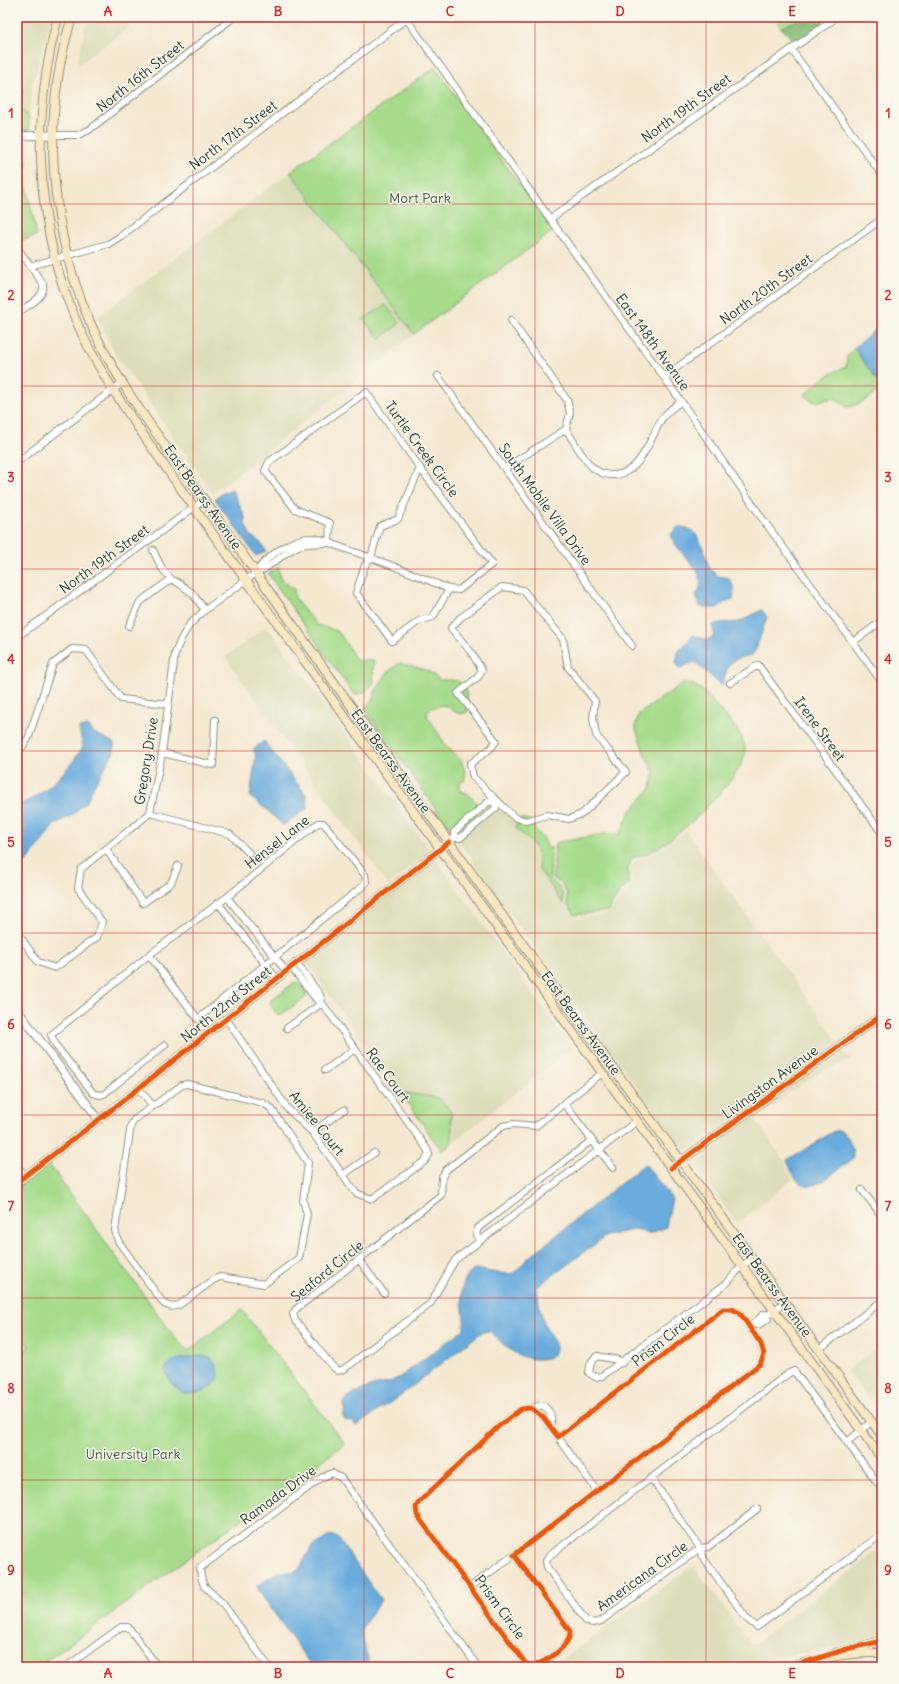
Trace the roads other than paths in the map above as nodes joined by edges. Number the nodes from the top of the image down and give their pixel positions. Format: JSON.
{"nodes":[{"id":1,"x":58,"y":17,"type":"edge"},
{"id":2,"x":72,"y":17,"type":"edge"},
{"id":3,"x":234,"y":17,"type":"edge"},
{"id":4,"x":837,"y":17,"type":"edge"},
{"id":5,"x":405,"y":18,"type":"edge"},
{"id":6,"x":791,"y":49,"type":"junction"},
{"id":7,"x":53,"y":135,"type":"junction"},
{"id":8,"x":17,"y":136,"type":"edge"},
{"id":9,"x":41,"y":136,"type":"junction"},
{"id":10,"x":882,"y":175,"type":"edge"},
{"id":11,"x":550,"y":219,"type":"junction"},
{"id":12,"x":882,"y":219,"type":"edge"},
{"id":13,"x":17,"y":247,"type":"edge"},
{"id":14,"x":67,"y":255,"type":"junction"},
{"id":15,"x":54,"y":259,"type":"junction"},
{"id":16,"x":30,"y":266,"type":"junction"},
{"id":17,"x":17,"y":313,"type":"edge"},
{"id":18,"x":511,"y":320,"type":"dead end"},
{"id":19,"x":95,"y":334,"type":"junction"},
{"id":20,"x":83,"y":338,"type":"junction"},
{"id":21,"x":438,"y":376,"type":"dead end"},
{"id":22,"x":664,"y":378,"type":"junction"},
{"id":23,"x":122,"y":383,"type":"junction"},
{"id":24,"x":112,"y":390,"type":"junction"},
{"id":25,"x":681,"y":401,"type":"junction"},
{"id":26,"x":566,"y":429,"type":"junction"},
{"id":27,"x":17,"y":462,"type":"edge"},
{"id":28,"x":420,"y":468,"type":"junction"},
{"id":29,"x":505,"y":468,"type":"junction"},
{"id":30,"x":182,"y":469,"type":"junction"},
{"id":31,"x":172,"y":476,"type":"junction"},
{"id":32,"x":204,"y":500,"type":"junction"},
{"id":33,"x":194,"y":508,"type":"junction"},
{"id":34,"x":329,"y":542,"type":"junction"},
{"id":35,"x":154,"y":550,"type":"dead end"},
{"id":36,"x":371,"y":557,"type":"junction"},
{"id":37,"x":256,"y":573,"type":"junction"},
{"id":38,"x":171,"y":579,"type":"junction"},
{"id":39,"x":246,"y":580,"type":"junction"},
{"id":40,"x":449,"y":589,"type":"junction"},
{"id":41,"x":205,"y":610,"type":"junction"},
{"id":42,"x":882,"y":621,"type":"edge"},
{"id":43,"x":129,"y":626,"type":"dead end"},
{"id":44,"x":17,"y":637,"type":"edge"},
{"id":45,"x":853,"y":642,"type":"junction"},
{"id":46,"x":632,"y":646,"type":"dead end"},
{"id":47,"x":333,"y":680,"type":"junction"},
{"id":48,"x":882,"y":682,"type":"edge"},
{"id":49,"x":730,"y":683,"type":"dead end"},
{"id":50,"x":322,"y":687,"type":"junction"},
{"id":51,"x":168,"y":704,"type":"junction"},
{"id":52,"x":215,"y":720,"type":"dead end"},
{"id":53,"x":162,"y":753,"type":"junction"},
{"id":54,"x":17,"y":754,"type":"edge"},
{"id":55,"x":496,"y":801,"type":"junction"},
{"id":56,"x":150,"y":813,"type":"junction"},
{"id":57,"x":882,"y":833,"type":"edge"},
{"id":58,"x":452,"y":839,"type":"junction"},
{"id":59,"x":106,"y":849,"type":"junction"},
{"id":60,"x":439,"y":850,"type":"junction"},
{"id":61,"x":249,"y":853,"type":"dead end"},
{"id":62,"x":178,"y":866,"type":"dead end"},
{"id":63,"x":227,"y":897,"type":"junction"},
{"id":64,"x":218,"y":903,"type":"junction"},
{"id":65,"x":17,"y":932,"type":"edge"},
{"id":66,"x":148,"y":955,"type":"junction"},
{"id":67,"x":276,"y":958,"type":"junction"},
{"id":68,"x":266,"y":966,"type":"junction"},
{"id":69,"x":291,"y":967,"type":"junction"},
{"id":70,"x":276,"y":979,"type":"junction"},
{"id":71,"x":322,"y":1003,"type":"junction"},
{"id":72,"x":17,"y":1009,"type":"edge"},
{"id":73,"x":227,"y":1020,"type":"junction"},
{"id":74,"x":881,"y":1020,"type":"edge"},
{"id":75,"x":287,"y":1028,"type":"dead end"},
{"id":76,"x":51,"y":1035,"type":"junction"},
{"id":77,"x":42,"y":1043,"type":"junction"},
{"id":78,"x":165,"y":1045,"type":"dead end"},
{"id":79,"x":355,"y":1049,"type":"junction"},
{"id":80,"x":325,"y":1070,"type":"dead end"},
{"id":81,"x":602,"y":1073,"type":"junction"},
{"id":82,"x":139,"y":1089,"type":"junction"},
{"id":83,"x":564,"y":1103,"type":"junction"},
{"id":84,"x":153,"y":1106,"type":"junction"},
{"id":85,"x":344,"y":1110,"type":"dead end"},
{"id":86,"x":99,"y":1120,"type":"junction"},
{"id":87,"x":637,"y":1121,"type":"junction"},
{"id":88,"x":312,"y":1132,"type":"junction"},
{"id":89,"x":592,"y":1140,"type":"junction"},
{"id":90,"x":600,"y":1150,"type":"junction"},
{"id":91,"x":374,"y":1153,"type":"dead end"},
{"id":92,"x":682,"y":1161,"type":"junction"},
{"id":93,"x":425,"y":1162,"type":"joint"},
{"id":94,"x":17,"y":1165,"type":"edge"},
{"id":95,"x":613,"y":1168,"type":"dead end"},
{"id":96,"x":671,"y":1168,"type":"junction"},
{"id":97,"x":343,"y":1175,"type":"junction"},
{"id":98,"x":25,"y":1176,"type":"junction"},
{"id":99,"x":17,"y":1182,"type":"edge"},
{"id":100,"x":862,"y":1190,"type":"dead end"},
{"id":101,"x":882,"y":1216,"type":"edge"},
{"id":102,"x":481,"y":1240,"type":"junction"},
{"id":103,"x":752,"y":1258,"type":"junction"},
{"id":104,"x":359,"y":1260,"type":"junction"},
{"id":105,"x":742,"y":1266,"type":"junction"},
{"id":106,"x":384,"y":1292,"type":"dead end"},
{"id":107,"x":882,"y":1301,"type":"edge"},
{"id":108,"x":785,"y":1302,"type":"junction"},
{"id":109,"x":771,"y":1312,"type":"junction"},
{"id":110,"x":752,"y":1326,"type":"junction"},
{"id":111,"x":819,"y":1349,"type":"junction"},
{"id":112,"x":622,"y":1363,"type":"junction"},
{"id":113,"x":871,"y":1422,"type":"junction"},
{"id":114,"x":861,"y":1430,"type":"junction"},
{"id":115,"x":882,"y":1436,"type":"edge"},
{"id":116,"x":558,"y":1437,"type":"junction"},
{"id":117,"x":847,"y":1442,"type":"junction"},
{"id":118,"x":882,"y":1459,"type":"edge"},
{"id":119,"x":651,"y":1478,"type":"junction"},
{"id":120,"x":882,"y":1489,"type":"edge"},
{"id":121,"x":596,"y":1491,"type":"junction"},
{"id":122,"x":757,"y":1509,"type":"dead end"},
{"id":123,"x":882,"y":1534,"type":"edge"},
{"id":124,"x":700,"y":1548,"type":"junction"},
{"id":125,"x":514,"y":1555,"type":"junction"},
{"id":126,"x":470,"y":1587,"type":"junction"},
{"id":127,"x":882,"y":1641,"type":"edge"},
{"id":128,"x":882,"y":1653,"type":"edge"},
{"id":129,"x":815,"y":1660,"type":"junction"},
{"id":130,"x":66,"y":1667,"type":"edge"},
{"id":131,"x":158,"y":1667,"type":"edge"},
{"id":132,"x":269,"y":1667,"type":"edge"},
{"id":133,"x":478,"y":1667,"type":"edge"},
{"id":134,"x":790,"y":1667,"type":"edge"}],
"edges":[{"from":1,"to":9,"type":"main road","name":"East Bearss Avenue"},
{"from":2,"to":7,"type":"main road","name":"East Bearss Avenue"},
{"from":3,"to":7,"type":"street","name":"North 16th Street"},
{"from":4,"to":6,"type":"street","name":"North 19th Street"},
{"from":5,"to":11,"type":"street","name":"East 148th Avenue"},
{"from":5,"to":14,"type":"street","name":"North 17th Street"},
{"from":6,"to":10,"type":"street"},
{"from":6,"to":11,"type":"street","name":"North 19th Street"},
{"from":7,"to":9,"type":"street"},
{"from":7,"to":14,"type":"main road","name":"East Bearss Avenue"},
{"from":8,"to":9,"type":"street"},
{"from":9,"to":15,"type":"main road","name":"East Bearss Avenue"},
{"from":11,"to":22,"type":"street","name":"East 148th Avenue"},
{"from":12,"to":22,"type":"street","name":"North 20th Street"},
{"from":13,"to":16,"type":"street"},
{"from":14,"to":15,"type":"street","name":"North 17th Street"},
{"from":14,"to":19,"type":"main road","name":"East Bearss Avenue"},
{"from":15,"to":16,"type":"street","name":"North 17th Street"},
{"from":15,"to":20,"type":"main road","name":"East Bearss Avenue"},
{"from":16,"to":17,"type":"street"},
{"from":18,"to":26,"type":"street"},
{"from":19,"to":20,"type":"main road"},
{"from":19,"to":23,"type":"main road","name":"East Bearss Avenue"},
{"from":20,"to":24,"type":"main road","name":"East Bearss Avenue"},
{"from":21,"to":29,"type":"street","name":"South Mobile Villa Drive"},
{"from":22,"to":25,"type":"street","name":"East 148th Avenue"},
{"from":23,"to":24,"type":"street"},
{"from":23,"to":30,"type":"main road","name":"East Bearss Avenue"},
{"from":24,"to":27,"type":"street"},
{"from":24,"to":31,"type":"main road","name":"East Bearss Avenue"},
{"from":25,"to":26,"type":"street"},
{"from":25,"to":45,"type":"street","name":"East 148th Avenue"},
{"from":26,"to":29,"type":"street"},
{"from":28,"to":34,"type":"street","name":"Turtle Creek Circle"},
{"from":28,"to":36,"type":"street"},
{"from":28,"to":40,"type":"street","name":"Turtle Creek Circle"},
{"from":29,"to":46,"type":"street","name":"South Mobile Villa Drive"},
{"from":30,"to":31,"type":"main road"},
{"from":30,"to":32,"type":"main road","name":"East Bearss Avenue"},
{"from":31,"to":33,"type":"main road","name":"East Bearss Avenue"},
{"from":32,"to":33,"type":"street","name":"North 19th Street"},
{"from":32,"to":37,"type":"main road","name":"East Bearss Avenue"},
{"from":33,"to":39,"type":"main road","name":"East Bearss Avenue"},
{"from":33,"to":44,"type":"street","name":"North 19th Street"},
{"from":34,"to":36,"type":"street"},
{"from":34,"to":37,"type":"street"},
{"from":35,"to":38,"type":"street"},
{"from":36,"to":40,"type":"street"},
{"from":36,"to":40,"type":"street"},
{"from":37,"to":39,"type":"street","name":"Gregory Drive"},
{"from":37,"to":47,"type":"main road","name":"East Bearss Avenue"},
{"from":38,"to":41,"type":"street"},
{"from":38,"to":43,"type":"street"},
{"from":39,"to":41,"type":"street","name":"Gregory Drive"},
{"from":39,"to":50,"type":"main road","name":"East Bearss Avenue"},
{"from":41,"to":51,"type":"street","name":"Gregory Drive"},
{"from":42,"to":45,"type":"street"},
{"from":45,"to":48,"type":"street","name":"East 148th Avenue"},
{"from":47,"to":50,"type":"main road"},
{"from":47,"to":58,"type":"main road","name":"East Bearss Avenue"},
{"from":49,"to":57,"type":"street","name":"Irene Street"},
{"from":50,"to":60,"type":"main road","name":"East Bearss Avenue"},
{"from":51,"to":53,"type":"street","name":"Gregory Drive"},
{"from":51,"to":54,"type":"street","name":"Gregory Drive"},
{"from":52,"to":53,"type":"street"},
{"from":53,"to":56,"type":"street","name":"Gregory Drive"},
{"from":55,"to":55,"type":"street"},
{"from":55,"to":58,"type":"street"},
{"from":55,"to":58,"type":"street"},
{"from":56,"to":59,"type":"street","name":"Gregory Drive"},
{"from":56,"to":61,"type":"street"},
{"from":58,"to":60,"type":"street","name":"North 22nd Street"},
{"from":58,"to":92,"type":"main road","name":"East Bearss Avenue"},
{"from":59,"to":62,"type":"street"},
{"from":59,"to":65,"type":"street","name":"Gregory Drive"},
{"from":60,"to":69,"type":"street","name":"North 22nd Street"},
{"from":60,"to":81,"type":"main road","name":"East Bearss Avenue"},
{"from":63,"to":64,"type":"street","name":"Hensel Lane"},
{"from":63,"to":67,"type":"street"},
{"from":63,"to":67,"type":"street","name":"Hensel Lane"},
{"from":64,"to":66,"type":"street","name":"Hensel Lane"},
{"from":64,"to":68,"type":"street"},
{"from":66,"to":68,"type":"street","name":"Hensel Lane"},
{"from":66,"to":76,"type":"street","name":"Hensel Lane"},
{"from":67,"to":68,"type":"street","name":"Hensel Lane"},
{"from":67,"to":69,"type":"street","name":"Rae Court"},
{"from":68,"to":70,"type":"street"},
{"from":69,"to":70,"type":"street","name":"North 22nd Street"},
{"from":69,"to":71,"type":"street","name":"Rae Court"},
{"from":70,"to":73,"type":"street","name":"North 22nd Street"},
{"from":71,"to":75,"type":"street"},
{"from":71,"to":79,"type":"street","name":"Rae Court"},
{"from":72,"to":77,"type":"street"},
{"from":73,"to":82,"type":"street","name":"North 22nd Street"},
{"from":73,"to":88,"type":"street","name":"Amiee Court"},
{"from":74,"to":92,"type":"street","name":"Livingston Avenue"},
{"from":76,"to":77,"type":"street","name":"Hensel Lane"},
{"from":76,"to":78,"type":"street"},
{"from":77,"to":86,"type":"street"},
{"from":79,"to":80,"type":"street"},
{"from":79,"to":93,"type":"street","name":"Rae Court"},
{"from":81,"to":83,"type":"street","name":"Seaford Circle"},
{"from":81,"to":87,"type":"main road","name":"East Bearss Avenue"},
{"from":82,"to":84,"type":"street"},
{"from":82,"to":86,"type":"street","name":"North 22nd Street"},
{"from":83,"to":89,"type":"street"},
{"from":83,"to":104,"type":"street","name":"Seaford Circle"},
{"from":84,"to":84,"type":"street"},
{"from":85,"to":88,"type":"street"},
{"from":86,"to":98,"type":"street","name":"North 22nd Street"},
{"from":87,"to":90,"type":"street","name":"Seaford Circle"},
{"from":87,"to":96,"type":"main road","name":"East Bearss Avenue"},
{"from":88,"to":97,"type":"street","name":"Amiee Court"},
{"from":89,"to":90,"type":"street"},
{"from":89,"to":102,"type":"street"},
{"from":90,"to":95,"type":"street"},
{"from":90,"to":102,"type":"street","name":"Seaford Circle"},
{"from":91,"to":97,"type":"street"},
{"from":92,"to":96,"type":"street","name":"Livingston Avenue"},
{"from":92,"to":103,"type":"main road","name":"East Bearss Avenue"},
{"from":93,"to":97,"type":"street","name":"Amiee Court"},
{"from":94,"to":98,"type":"street"},
{"from":96,"to":105,"type":"main road","name":"East Bearss Avenue"},
{"from":98,"to":99,"type":"street","name":"North 22nd Street"},
{"from":100,"to":101,"type":"street"},
{"from":102,"to":104,"type":"street","name":"Seaford Circle"},
{"from":103,"to":105,"type":"street","name":"Prism Circle"},
{"from":103,"to":108,"type":"main road","name":"East Bearss Avenue"},
{"from":104,"to":106,"type":"street"},
{"from":105,"to":109,"type":"main road","name":"East Bearss Avenue"},
{"from":105,"to":112,"type":"street","name":"Prism Circle"},
{"from":107,"to":111,"type":"street"},
{"from":108,"to":109,"type":"street"},
{"from":108,"to":111,"type":"main road","name":"East Bearss Avenue"},
{"from":109,"to":110,"type":"street"},
{"from":109,"to":114,"type":"main road","name":"East Bearss Avenue"},
{"from":110,"to":116,"type":"street","name":"Prism Circle"},
{"from":110,"to":121,"type":"street","name":"Prism Circle"},
{"from":111,"to":113,"type":"main road","name":"East Bearss Avenue"},
{"from":112,"to":112,"type":"street","name":"Prism Circle"},
{"from":113,"to":114,"type":"street"},
{"from":113,"to":115,"type":"main road","name":"East Bearss Avenue"},
{"from":114,"to":117,"type":"street"},
{"from":114,"to":118,"type":"main road","name":"East Bearss Avenue"},
{"from":116,"to":121,"type":"street","name":"Prism Circle"},
{"from":116,"to":126,"type":"street","name":"Prism Circle"},
{"from":117,"to":119,"type":"street","name":"Americana Circle"},
{"from":117,"to":120,"type":"street"},
{"from":119,"to":124,"type":"street"},
{"from":119,"to":124,"type":"street","name":"Americana Circle"},
{"from":121,"to":125,"type":"street","name":"Prism Circle"},
{"from":122,"to":124,"type":"street"},
{"from":123,"to":124,"type":"street","name":"Americana Circle"},
{"from":125,"to":126,"type":"street","name":"Prism Circle"},
{"from":125,"to":126,"type":"street","name":"Prism Circle"},
{"from":127,"to":129,"type":"main road"},
{"from":128,"to":129,"type":"main road"},
{"from":129,"to":134,"type":"main road"},
{"from":130,"to":131,"type":"street"},
{"from":132,"to":133,"type":"street","name":"Ramada Drive"}]}
